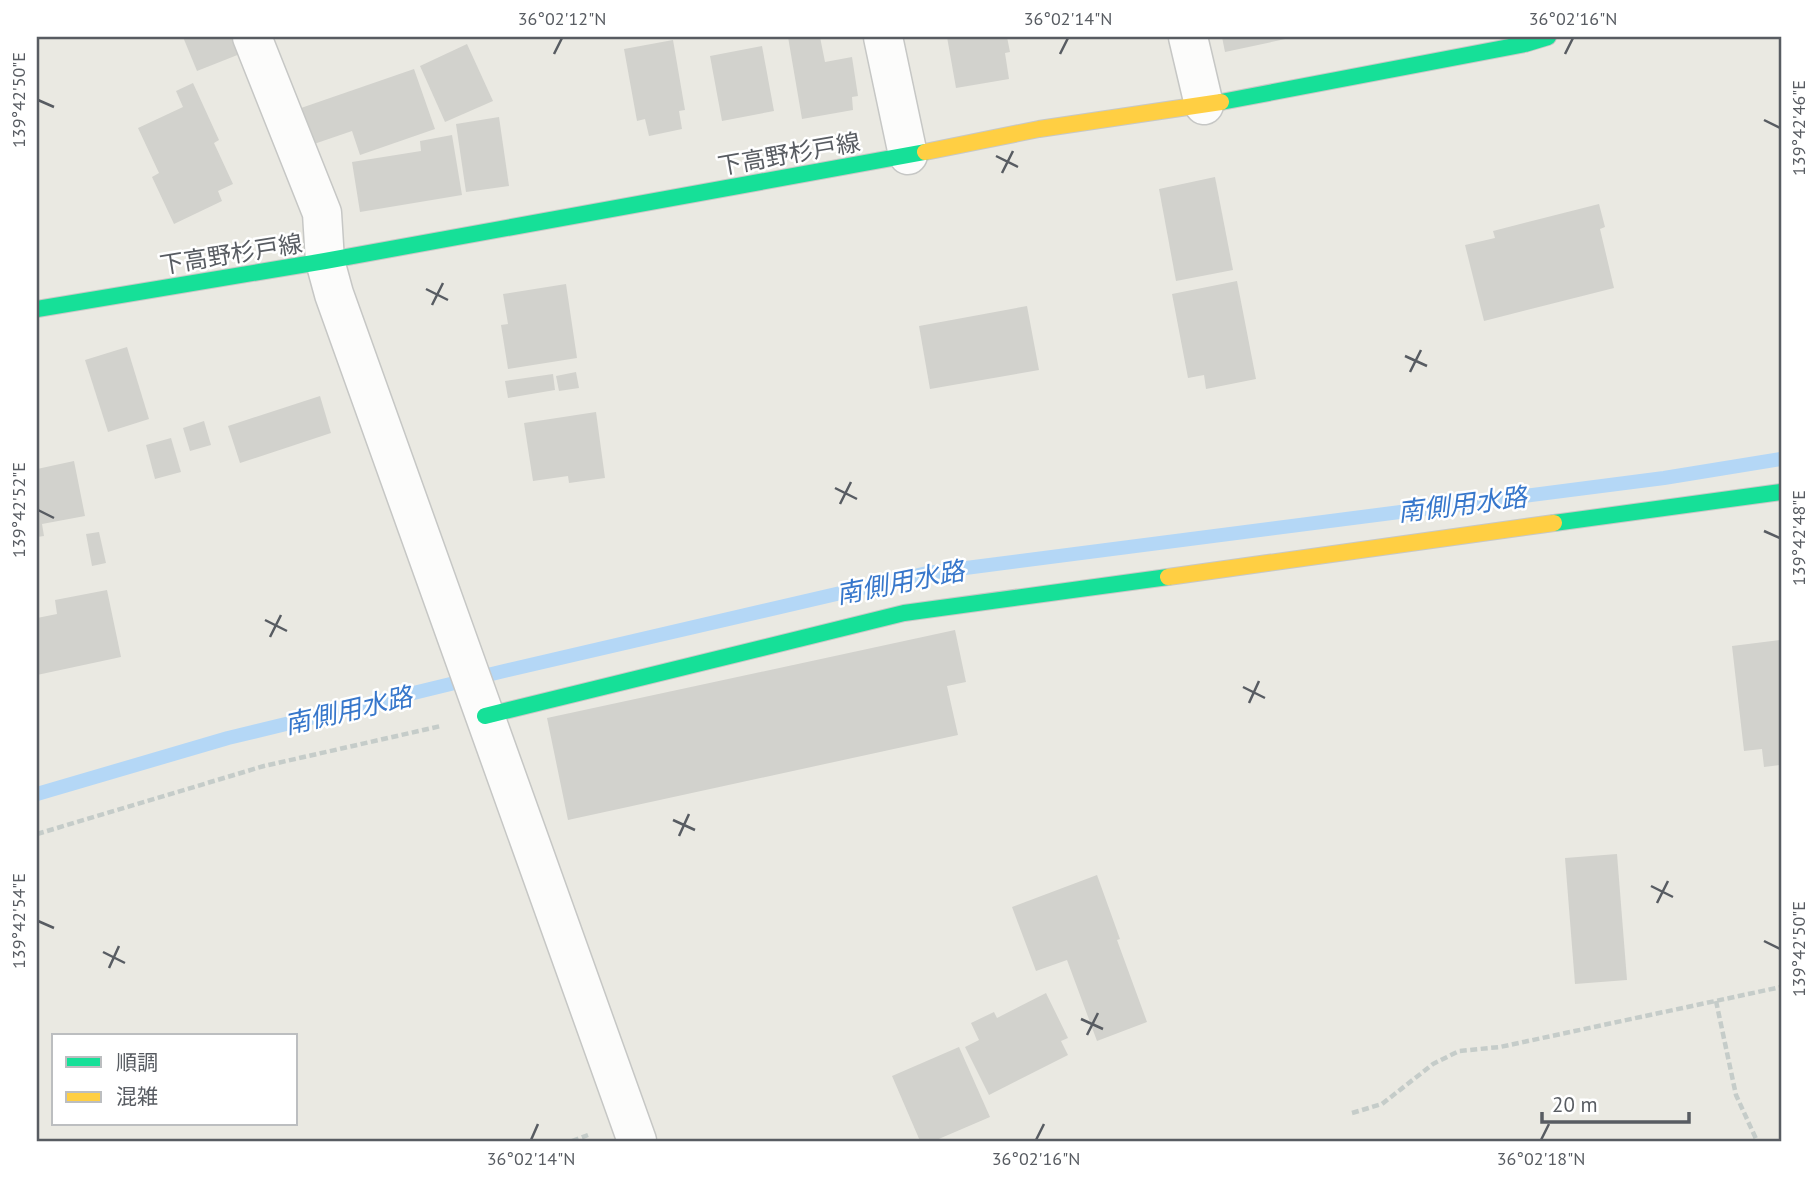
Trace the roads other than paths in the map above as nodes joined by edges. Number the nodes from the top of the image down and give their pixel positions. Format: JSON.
{"nodes":[{"id":1,"x":252,"y":37,"type":"edge"},
{"id":2,"x":883,"y":37,"type":"edge"},
{"id":3,"x":1188,"y":37,"type":"edge"},
{"id":4,"x":1548,"y":37,"type":"edge"},
{"id":5,"x":1204,"y":105,"type":"junction"},
{"id":6,"x":908,"y":155,"type":"junction"},
{"id":7,"x":325,"y":261,"type":"junction"},
{"id":8,"x":37,"y":309,"type":"edge"},
{"id":9,"x":1781,"y":492,"type":"edge"},
{"id":10,"x":485,"y":716,"type":"junction"},
{"id":11,"x":638,"y":1141,"type":"edge"}],
"edges":[{"from":1,"to":7,"type":"street"},
{"from":2,"to":6,"type":"street"},
{"from":3,"to":5,"type":"street"},
{"from":4,"to":5,"type":"main road","name":"下高野杉戸線"},
{"from":5,"to":6,"type":"main road","name":"下高野杉戸線"},
{"from":6,"to":7,"type":"main road","name":"下高野杉戸線"},
{"from":7,"to":8,"type":"main road","name":"下高野杉戸線"},
{"from":7,"to":10,"type":"street"},
{"from":9,"to":10,"type":"main road"},
{"from":10,"to":11,"type":"street"}]}
